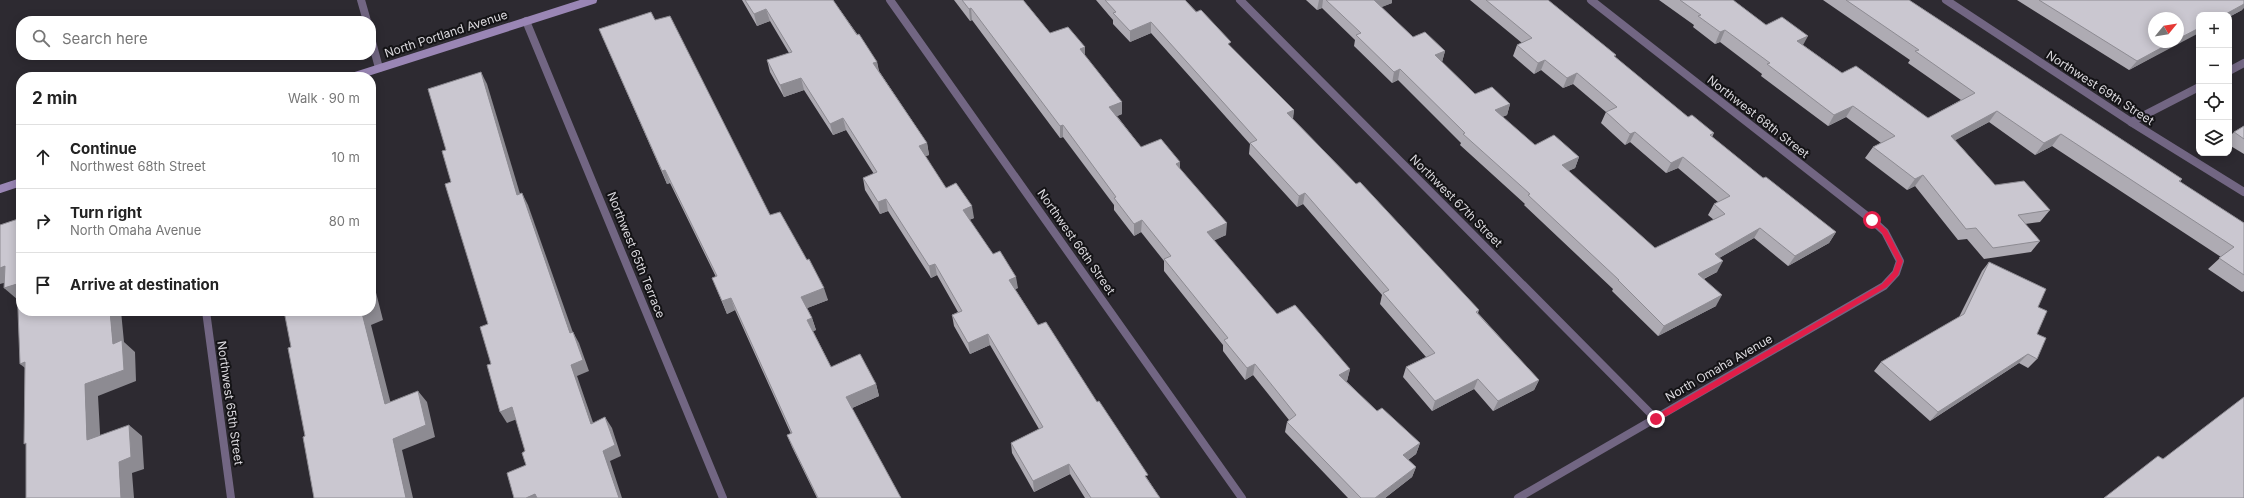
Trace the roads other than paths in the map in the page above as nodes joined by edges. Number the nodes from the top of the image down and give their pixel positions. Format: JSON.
{"nodes":[{"id":1,"x":361,"y":0,"type":"edge"},
{"id":2,"x":594,"y":0,"type":"edge"},
{"id":3,"x":890,"y":0,"type":"edge"},
{"id":4,"x":1240,"y":0,"type":"edge"},
{"id":5,"x":1591,"y":0,"type":"edge"},
{"id":6,"x":1946,"y":0,"type":"edge"},
{"id":7,"x":366,"y":16,"type":"edge"},
{"id":8,"x":526,"y":21,"type":"junction"},
{"id":9,"x":376,"y":57,"type":"edge"},
{"id":10,"x":2244,"y":63,"type":"edge"},
{"id":11,"x":379,"y":68,"type":"junction"},
{"id":12,"x":2232,"y":69,"type":"edge"},
{"id":13,"x":367,"y":72,"type":"edge"},
{"id":14,"x":2196,"y":89,"type":"edge"},
{"id":15,"x":2131,"y":122,"type":"junction"},
{"id":16,"x":16,"y":184,"type":"edge"},
{"id":17,"x":0,"y":189,"type":"edge"},
{"id":18,"x":2244,"y":192,"type":"edge"},
{"id":19,"x":1900,"y":261,"type":"joint"},
{"id":20,"x":207,"y":316,"type":"edge"},
{"id":21,"x":1656,"y":419,"type":"junction"},
{"id":22,"x":231,"y":498,"type":"edge"},
{"id":23,"x":723,"y":498,"type":"edge"},
{"id":24,"x":1242,"y":498,"type":"edge"},
{"id":25,"x":1518,"y":498,"type":"edge"}],
"edges":[{"from":1,"to":7,"type":"street"},
{"from":2,"to":8,"type":"street","name":"North Portland Avenue"},
{"from":3,"to":24,"type":"street","name":"Northwest 66th Street"},
{"from":4,"to":21,"type":"street","name":"Northwest 67th Street"},
{"from":5,"to":19,"type":"street","name":"Northwest 68th Street"},
{"from":6,"to":15,"type":"street","name":"Northwest 69th Street"},
{"from":8,"to":11,"type":"street","name":"North Portland Avenue"},
{"from":8,"to":23,"type":"street","name":"Northwest 65th Terrace"},
{"from":9,"to":11,"type":"street"},
{"from":10,"to":12,"type":"street"},
{"from":11,"to":13,"type":"street","name":"North Portland Avenue"},
{"from":14,"to":15,"type":"street"},
{"from":15,"to":18,"type":"street","name":"Northwest 69th Street"},
{"from":16,"to":17,"type":"street"},
{"from":19,"to":21,"type":"street","name":"North Omaha Avenue"},
{"from":20,"to":22,"type":"street","name":"Northwest 65th Street"},
{"from":21,"to":25,"type":"street","name":"North Omaha Avenue"}]}
